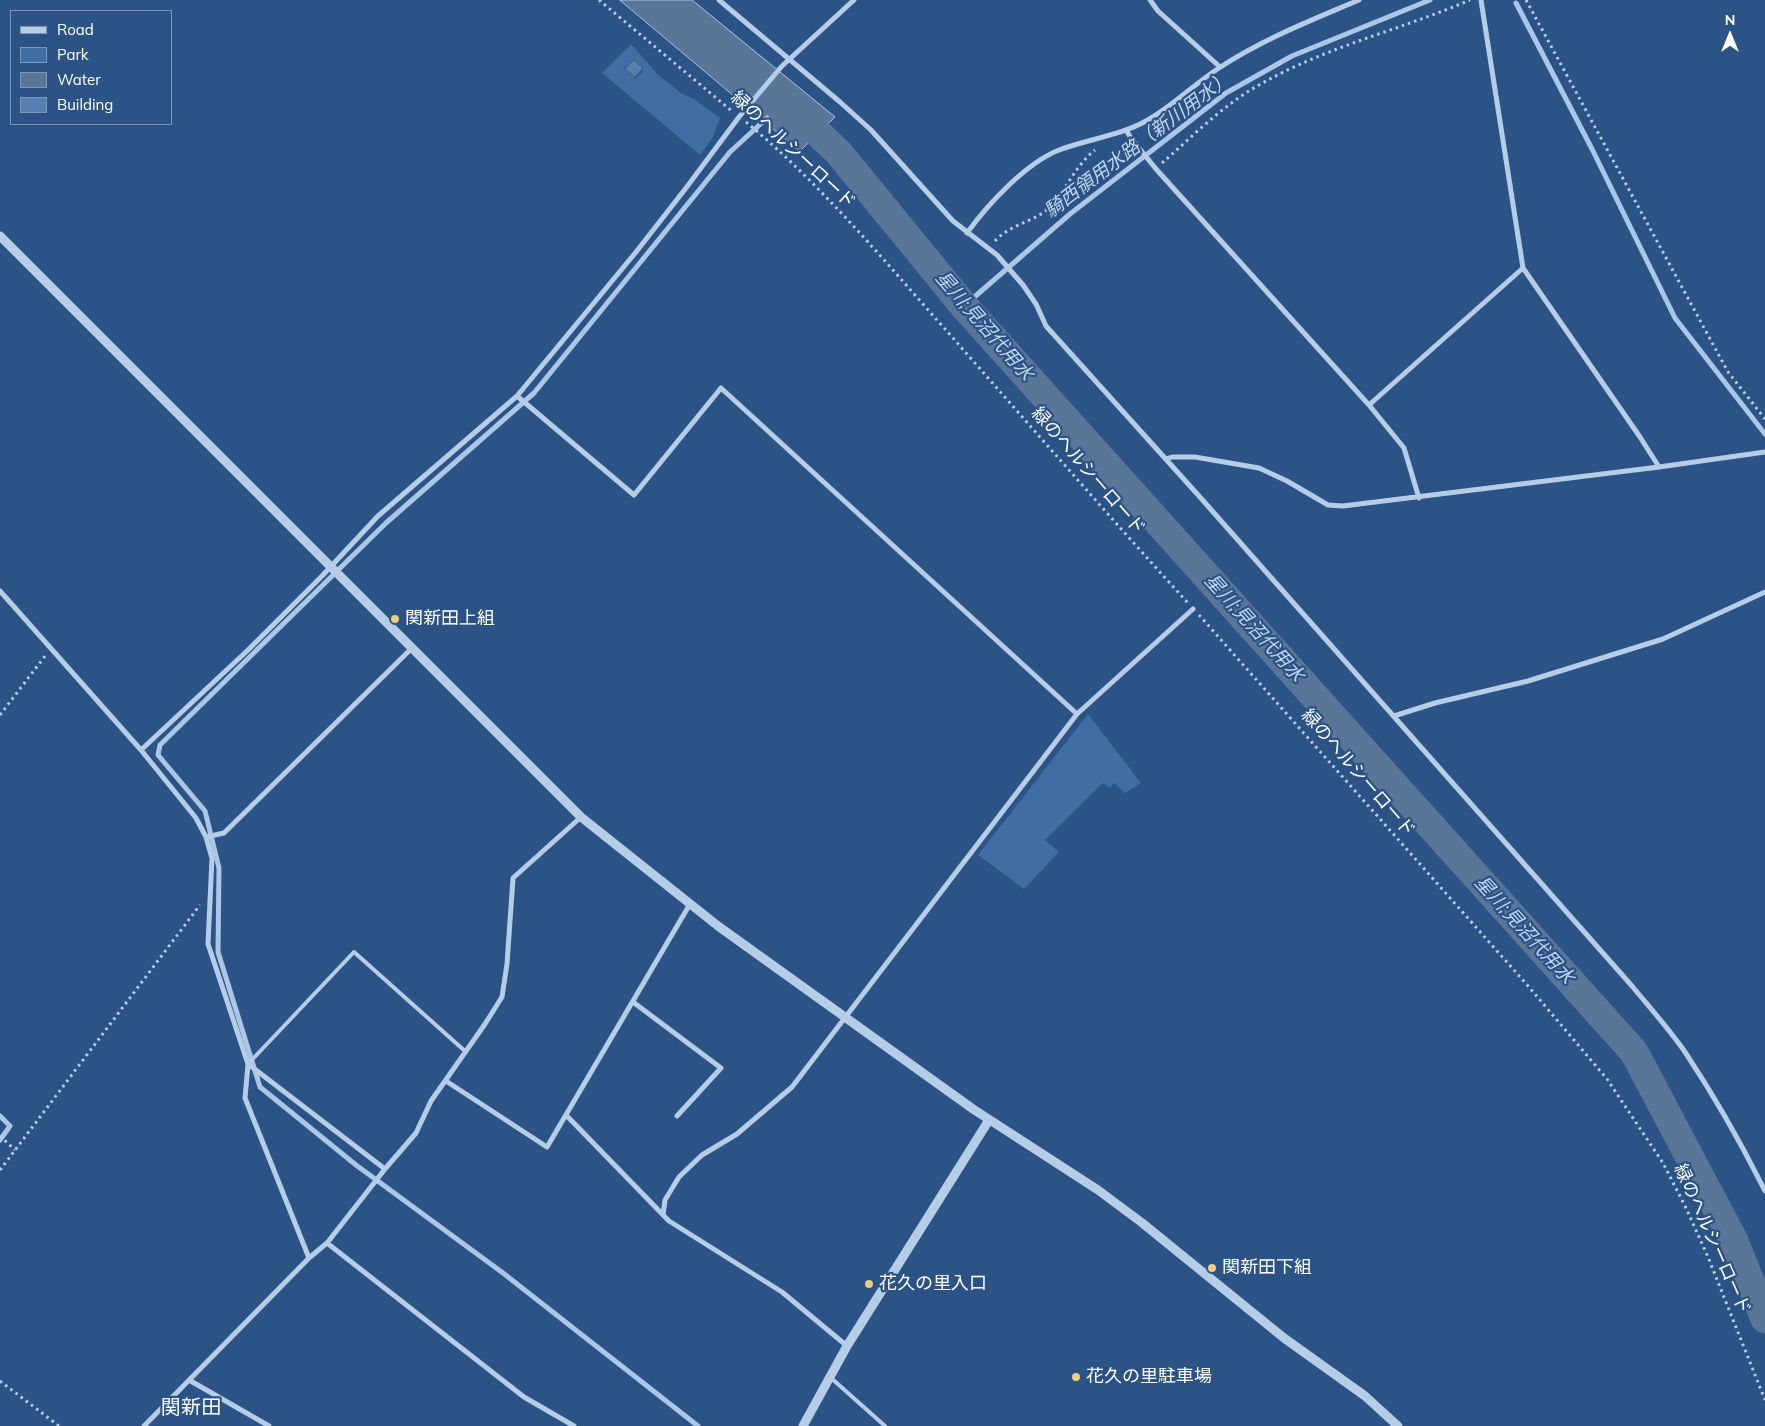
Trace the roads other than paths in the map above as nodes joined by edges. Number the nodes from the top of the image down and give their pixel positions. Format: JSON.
{"nodes":[{"id":1,"x":720,"y":0,"type":"edge"},
{"id":2,"x":854,"y":0,"type":"edge"},
{"id":3,"x":1150,"y":0,"type":"edge"},
{"id":4,"x":1360,"y":0,"type":"edge"},
{"id":5,"x":1480,"y":0,"type":"edge"},
{"id":6,"x":789,"y":58,"type":"junction"},
{"id":7,"x":1220,"y":67,"type":"junction"},
{"id":8,"x":1126,"y":130,"type":"junction"},
{"id":9,"x":967,"y":233,"type":"junction"},
{"id":10,"x":0,"y":236,"type":"edge"},
{"id":11,"x":1523,"y":268,"type":"junction"},
{"id":12,"x":517,"y":396,"type":"junction"},
{"id":13,"x":1369,"y":405,"type":"junction"},
{"id":14,"x":1765,"y":452,"type":"edge"},
{"id":15,"x":1166,"y":459,"type":"junction"},
{"id":16,"x":1659,"y":467,"type":"junction"},
{"id":17,"x":1420,"y":498,"type":"junction"},
{"id":18,"x":331,"y":566,"type":"junction"},
{"id":19,"x":0,"y":591,"type":"edge"},
{"id":20,"x":1765,"y":592,"type":"edge"},
{"id":21,"x":1193,"y":609,"type":"road end"},
{"id":22,"x":413,"y":647,"type":"junction"},
{"id":23,"x":1077,"y":714,"type":"junction"},
{"id":24,"x":1394,"y":716,"type":"junction"},
{"id":25,"x":141,"y":750,"type":"junction"},
{"id":26,"x":581,"y":817,"type":"junction"},
{"id":27,"x":206,"y":837,"type":"junction"},
{"id":28,"x":690,"y":904,"type":"junction"},
{"id":29,"x":633,"y":1002,"type":"junction"},
{"id":30,"x":845,"y":1016,"type":"junction"},
{"id":31,"x":466,"y":1052,"type":"junction"},
{"id":32,"x":248,"y":1064,"type":"junction"},
{"id":33,"x":446,"y":1081,"type":"junction"},
{"id":34,"x":566,"y":1115,"type":"junction"},
{"id":35,"x":677,"y":1116,"type":"dead end"},
{"id":36,"x":989,"y":1120,"type":"junction"},
{"id":37,"x":385,"y":1169,"type":"junction"},
{"id":38,"x":1765,"y":1191,"type":"edge"},
{"id":39,"x":663,"y":1215,"type":"junction"},
{"id":40,"x":327,"y":1243,"type":"junction"},
{"id":41,"x":309,"y":1258,"type":"junction"},
{"id":42,"x":847,"y":1346,"type":"junction"},
{"id":43,"x":830,"y":1377,"type":"junction"},
{"id":44,"x":189,"y":1380,"type":"junction"},
{"id":45,"x":144,"y":1426,"type":"edge"},
{"id":46,"x":269,"y":1426,"type":"edge"},
{"id":47,"x":574,"y":1426,"type":"edge"},
{"id":48,"x":803,"y":1426,"type":"edge"},
{"id":49,"x":885,"y":1426,"type":"edge"},
{"id":50,"x":1398,"y":1426,"type":"edge"}],
"edges":[{"from":1,"to":6,"type":"street"},
{"from":2,"to":6,"type":"street"},
{"from":3,"to":7,"type":"street"},
{"from":4,"to":7,"type":"street"},
{"from":5,"to":11,"type":"street"},
{"from":6,"to":9,"type":"street"},
{"from":6,"to":12,"type":"street"},
{"from":7,"to":8,"type":"street"},
{"from":8,"to":9,"type":"street"},
{"from":8,"to":13,"type":"street"},
{"from":9,"to":15,"type":"street"},
{"from":10,"to":18,"type":"street"},
{"from":11,"to":13,"type":"street"},
{"from":11,"to":16,"type":"street"},
{"from":12,"to":18,"type":"street"},
{"from":12,"to":23,"type":"street"},
{"from":13,"to":17,"type":"street"},
{"from":14,"to":16,"type":"street"},
{"from":15,"to":17,"type":"street"},
{"from":15,"to":24,"type":"street"},
{"from":16,"to":17,"type":"street"},
{"from":18,"to":22,"type":"street"},
{"from":18,"to":25,"type":"street"},
{"from":19,"to":25,"type":"street"},
{"from":20,"to":24,"type":"street"},
{"from":21,"to":23,"type":"street"},
{"from":22,"to":26,"type":"street"},
{"from":22,"to":27,"type":"street"},
{"from":23,"to":30,"type":"street"},
{"from":24,"to":38,"type":"street"},
{"from":25,"to":27,"type":"street"},
{"from":26,"to":28,"type":"street"},
{"from":26,"to":31,"type":"street"},
{"from":27,"to":32,"type":"street"},
{"from":28,"to":29,"type":"street"},
{"from":28,"to":30,"type":"street"},
{"from":29,"to":34,"type":"street"},
{"from":29,"to":35,"type":"street"},
{"from":30,"to":36,"type":"street"},
{"from":30,"to":39,"type":"street"},
{"from":31,"to":32,"type":"lane"},
{"from":31,"to":33,"type":"street"},
{"from":32,"to":37,"type":"street"},
{"from":32,"to":41,"type":"street"},
{"from":33,"to":34,"type":"street"},
{"from":33,"to":37,"type":"street"},
{"from":34,"to":39,"type":"street"},
{"from":36,"to":42,"type":"street"},
{"from":36,"to":50,"type":"street"},
{"from":37,"to":40,"type":"street"},
{"from":39,"to":42,"type":"street"},
{"from":40,"to":41,"type":"street"},
{"from":40,"to":47,"type":"street"},
{"from":41,"to":44,"type":"street"},
{"from":42,"to":43,"type":"street"},
{"from":43,"to":48,"type":"street"},
{"from":43,"to":49,"type":"lane"},
{"from":44,"to":45,"type":"street"},
{"from":44,"to":46,"type":"street"}]}
